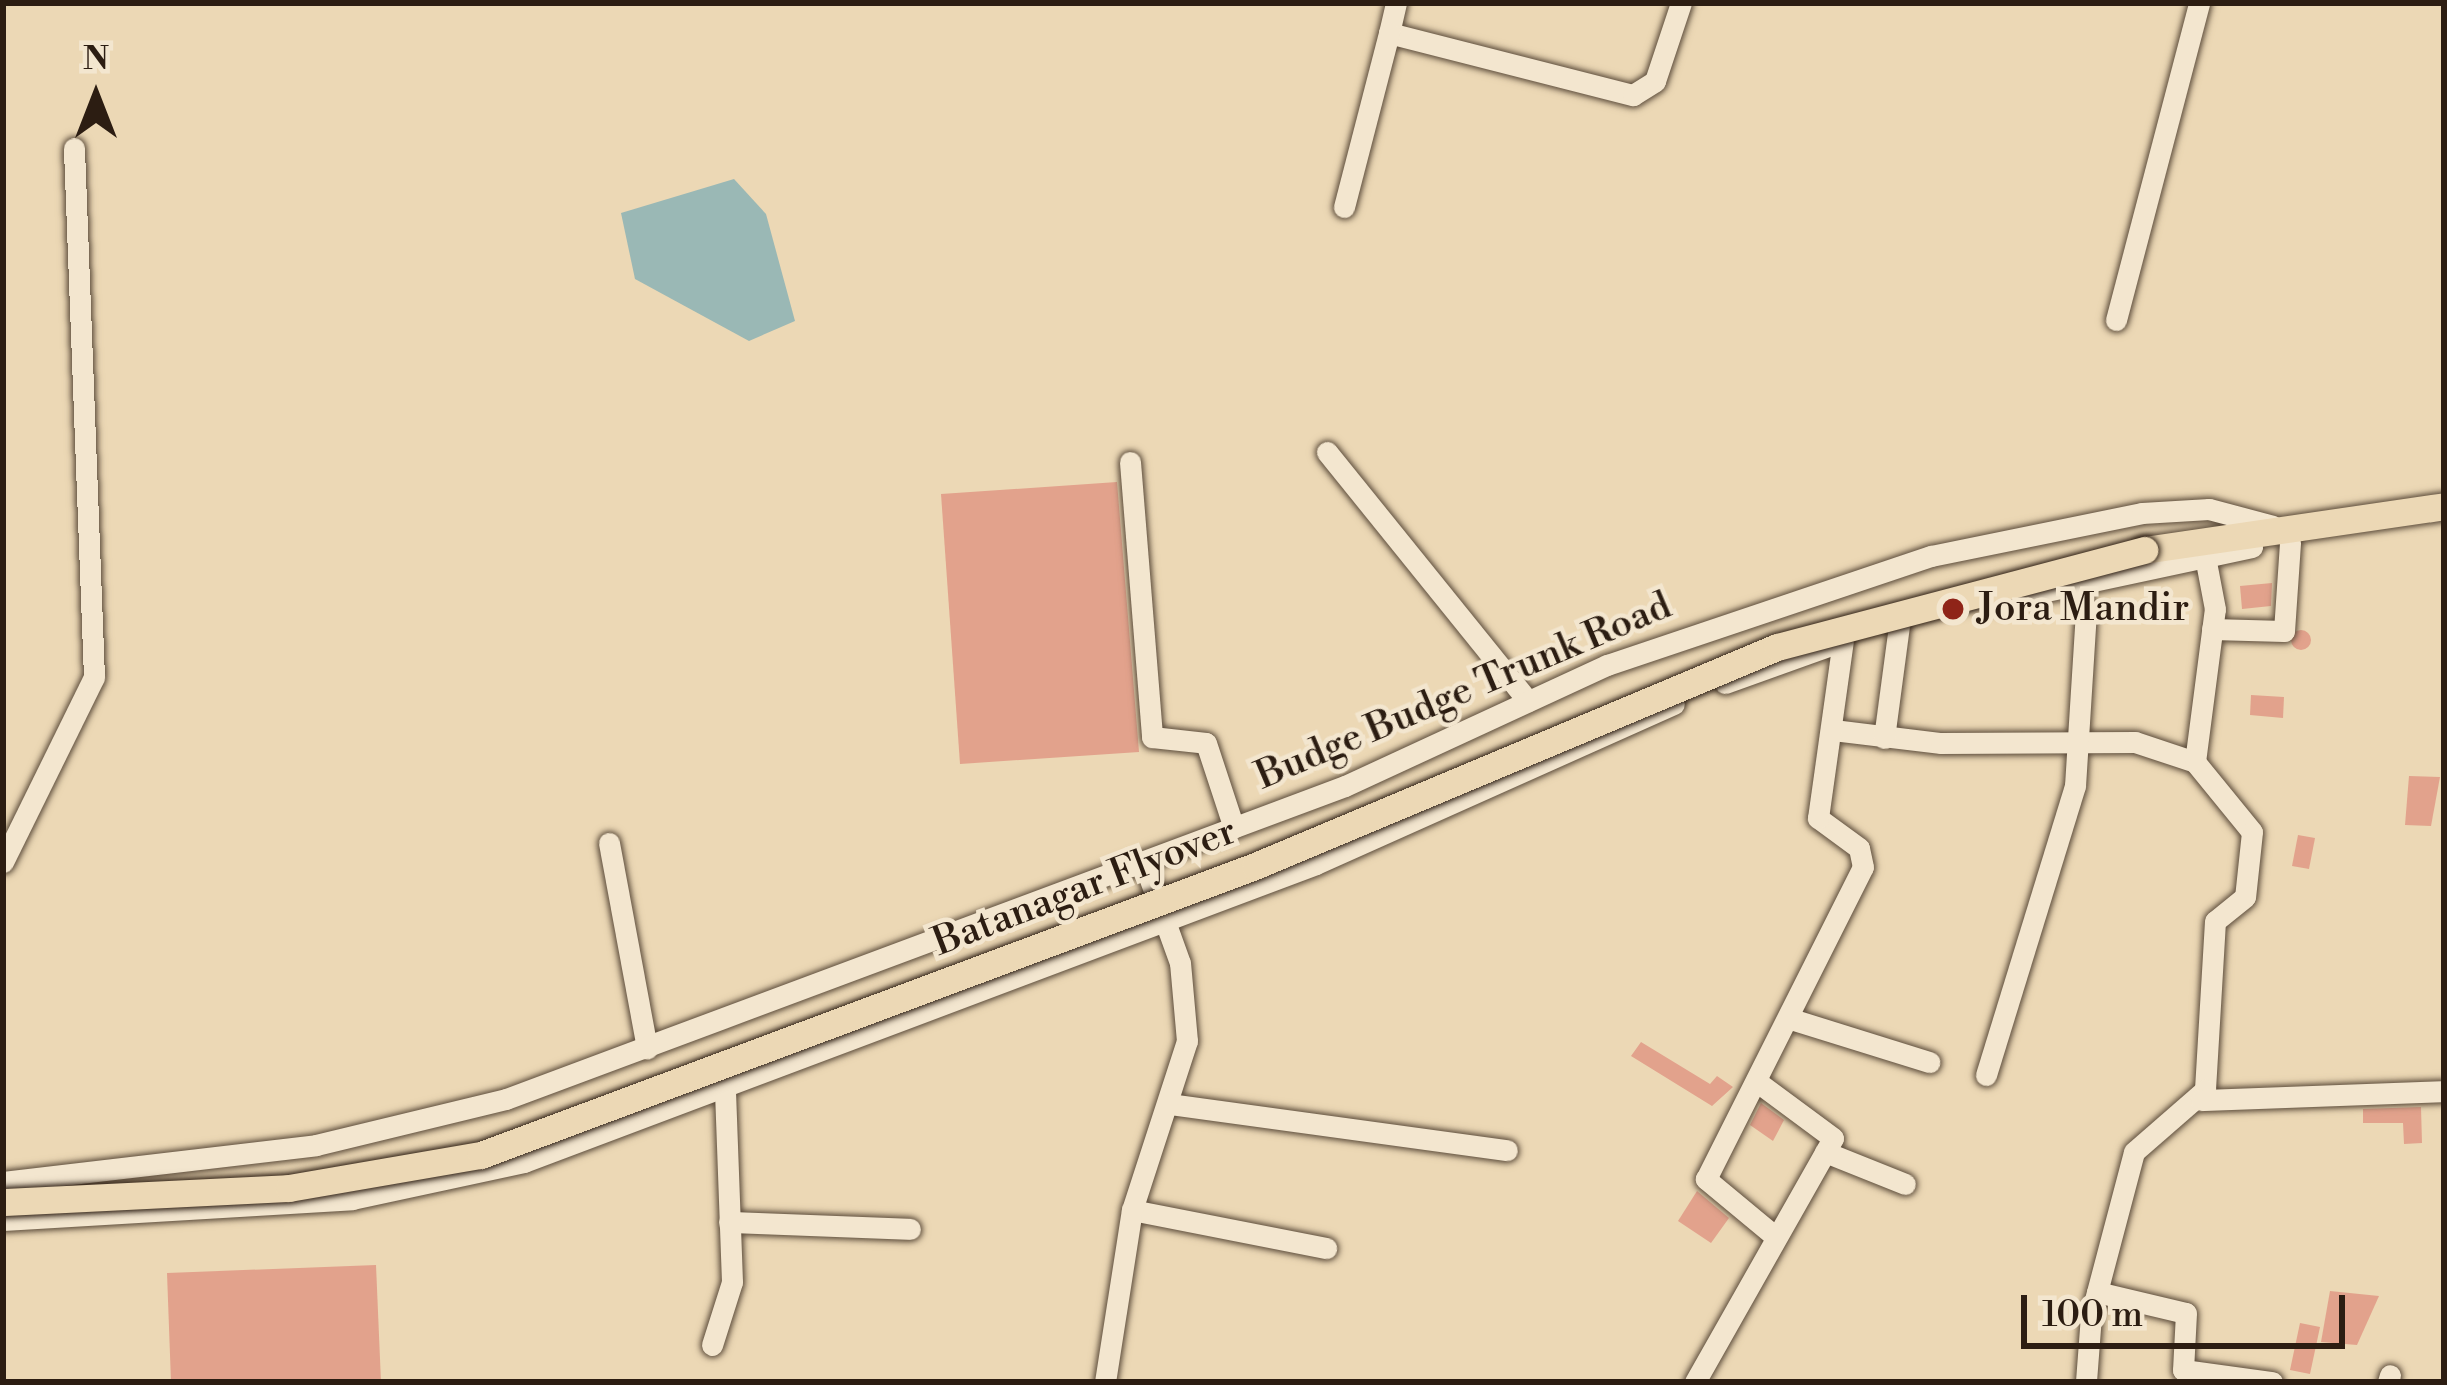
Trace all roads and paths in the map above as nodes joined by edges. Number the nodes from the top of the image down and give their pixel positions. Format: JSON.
{"nodes":[{"id":1,"x":1396,"y":3,"type":"edge"},
{"id":2,"x":1681,"y":3,"type":"edge"},
{"id":3,"x":2199,"y":3,"type":"edge"},
{"id":4,"x":1389,"y":33,"type":"junction"},
{"id":5,"x":74,"y":148,"type":"dead end"},
{"id":6,"x":1344,"y":207,"type":"dead end"},
{"id":7,"x":2116,"y":320,"type":"dead end"},
{"id":8,"x":1327,"y":452,"type":"dead end"},
{"id":9,"x":1130,"y":462,"type":"dead end"},
{"id":10,"x":2444,"y":506,"type":"edge"},
{"id":11,"x":2444,"y":522,"type":"edge"},
{"id":12,"x":2281,"y":534,"type":"junction"},
{"id":13,"x":2158,"y":546,"type":"junction"},
{"id":14,"x":2252,"y":548,"type":"junction"},
{"id":15,"x":2206,"y":562,"type":"junction"},
{"id":16,"x":2074,"y":585,"type":"junction"},
{"id":17,"x":1899,"y":626,"type":"junction"},
{"id":18,"x":2212,"y":629,"type":"junction"},
{"id":19,"x":1843,"y":641,"type":"junction"},
{"id":20,"x":1528,"y":701,"type":"junction"},
{"id":21,"x":1833,"y":730,"type":"junction"},
{"id":22,"x":1884,"y":738,"type":"junction"},
{"id":23,"x":2076,"y":742,"type":"junction"},
{"id":24,"x":2195,"y":762,"type":"junction"},
{"id":25,"x":1234,"y":828,"type":"junction"},
{"id":26,"x":609,"y":843,"type":"dead end"},
{"id":27,"x":3,"y":862,"type":"edge"},
{"id":28,"x":1144,"y":862,"type":"junction"},
{"id":29,"x":1166,"y":922,"type":"junction"},
{"id":30,"x":1791,"y":1019,"type":"junction"},
{"id":31,"x":646,"y":1048,"type":"junction"},
{"id":32,"x":1929,"y":1062,"type":"dead end"},
{"id":33,"x":1986,"y":1075,"type":"dead end"},
{"id":34,"x":1756,"y":1082,"type":"junction"},
{"id":35,"x":718,"y":1090,"type":"junction"},
{"id":36,"x":2444,"y":1090,"type":"edge"},
{"id":37,"x":2201,"y":1100,"type":"junction"},
{"id":38,"x":1170,"y":1104,"type":"junction"},
{"id":39,"x":1507,"y":1150,"type":"dead end"},
{"id":40,"x":1825,"y":1152,"type":"junction"},
{"id":41,"x":3,"y":1182,"type":"edge"},
{"id":42,"x":1905,"y":1184,"type":"dead end"},
{"id":43,"x":3,"y":1202,"type":"edge"},
{"id":44,"x":1132,"y":1210,"type":"junction"},
{"id":45,"x":3,"y":1220,"type":"edge"},
{"id":46,"x":729,"y":1222,"type":"junction"},
{"id":47,"x":910,"y":1229,"type":"dead end"},
{"id":48,"x":1772,"y":1233,"type":"junction"},
{"id":49,"x":1326,"y":1248,"type":"dead end"},
{"id":50,"x":720,"y":1265,"type":"dead end"},
{"id":51,"x":2097,"y":1292,"type":"junction"},
{"id":52,"x":712,"y":1345,"type":"dead end"},
{"id":53,"x":1105,"y":1382,"type":"edge"},
{"id":54,"x":1695,"y":1382,"type":"edge"},
{"id":55,"x":2086,"y":1382,"type":"edge"},
{"id":56,"x":2272,"y":1382,"type":"edge"}],
"edges":[{"from":1,"to":4,"type":"street"},
{"from":2,"to":4,"type":"street"},
{"from":3,"to":7,"type":"street"},
{"from":4,"to":6,"type":"street"},
{"from":5,"to":27,"type":"street"},
{"from":8,"to":20,"type":"street"},
{"from":9,"to":25,"type":"street"},
{"from":10,"to":12,"type":"main road"},
{"from":11,"to":12,"type":"main road"},
{"from":12,"to":13,"type":"main road"},
{"from":12,"to":14,"type":"main road"},
{"from":12,"to":18,"type":"street"},
{"from":12,"to":20,"type":"street","name":"Budge Budge Trunk Road"},
{"from":13,"to":14,"type":"main road"},
{"from":13,"to":43,"type":"main road","name":"Batanagar Flyover","bridge":true},
{"from":14,"to":15,"type":"street"},
{"from":15,"to":16,"type":"street"},
{"from":15,"to":18,"type":"street"},
{"from":16,"to":17,"type":"street"},
{"from":16,"to":23,"type":"street"},
{"from":17,"to":19,"type":"street"},
{"from":17,"to":22,"type":"street"},
{"from":18,"to":24,"type":"street"},
{"from":19,"to":21,"type":"street"},
{"from":19,"to":29,"type":"street"},
{"from":20,"to":25,"type":"street","name":"Budge Budge Trunk Road"},
{"from":21,"to":22,"type":"street"},
{"from":21,"to":30,"type":"street"},
{"from":22,"to":23,"type":"street"},
{"from":23,"to":24,"type":"street"},
{"from":23,"to":33,"type":"street"},
{"from":24,"to":37,"type":"street"},
{"from":25,"to":28,"type":"street","name":"Budge Budge Trunk Road"},
{"from":26,"to":31,"type":"street"},
{"from":28,"to":29,"type":"street"},
{"from":28,"to":31,"type":"street","name":"Budge Budge Trunk Road"},
{"from":29,"to":35,"type":"street"},
{"from":29,"to":38,"type":"street"},
{"from":30,"to":32,"type":"street"},
{"from":30,"to":34,"type":"street"},
{"from":31,"to":41,"type":"street","name":"Budge Budge Trunk Road"},
{"from":34,"to":40,"type":"street"},
{"from":34,"to":48,"type":"street"},
{"from":35,"to":45,"type":"street"},
{"from":35,"to":46,"type":"street"},
{"from":35,"to":50,"type":"street"},
{"from":36,"to":37,"type":"street"},
{"from":37,"to":51,"type":"street"},
{"from":38,"to":39,"type":"street"},
{"from":38,"to":44,"type":"street"},
{"from":40,"to":42,"type":"street"},
{"from":40,"to":48,"type":"street"},
{"from":44,"to":49,"type":"street"},
{"from":44,"to":53,"type":"street"},
{"from":46,"to":47,"type":"street"},
{"from":46,"to":52,"type":"street"},
{"from":48,"to":54,"type":"street"},
{"from":51,"to":55,"type":"street"},
{"from":51,"to":56,"type":"street"}]}
